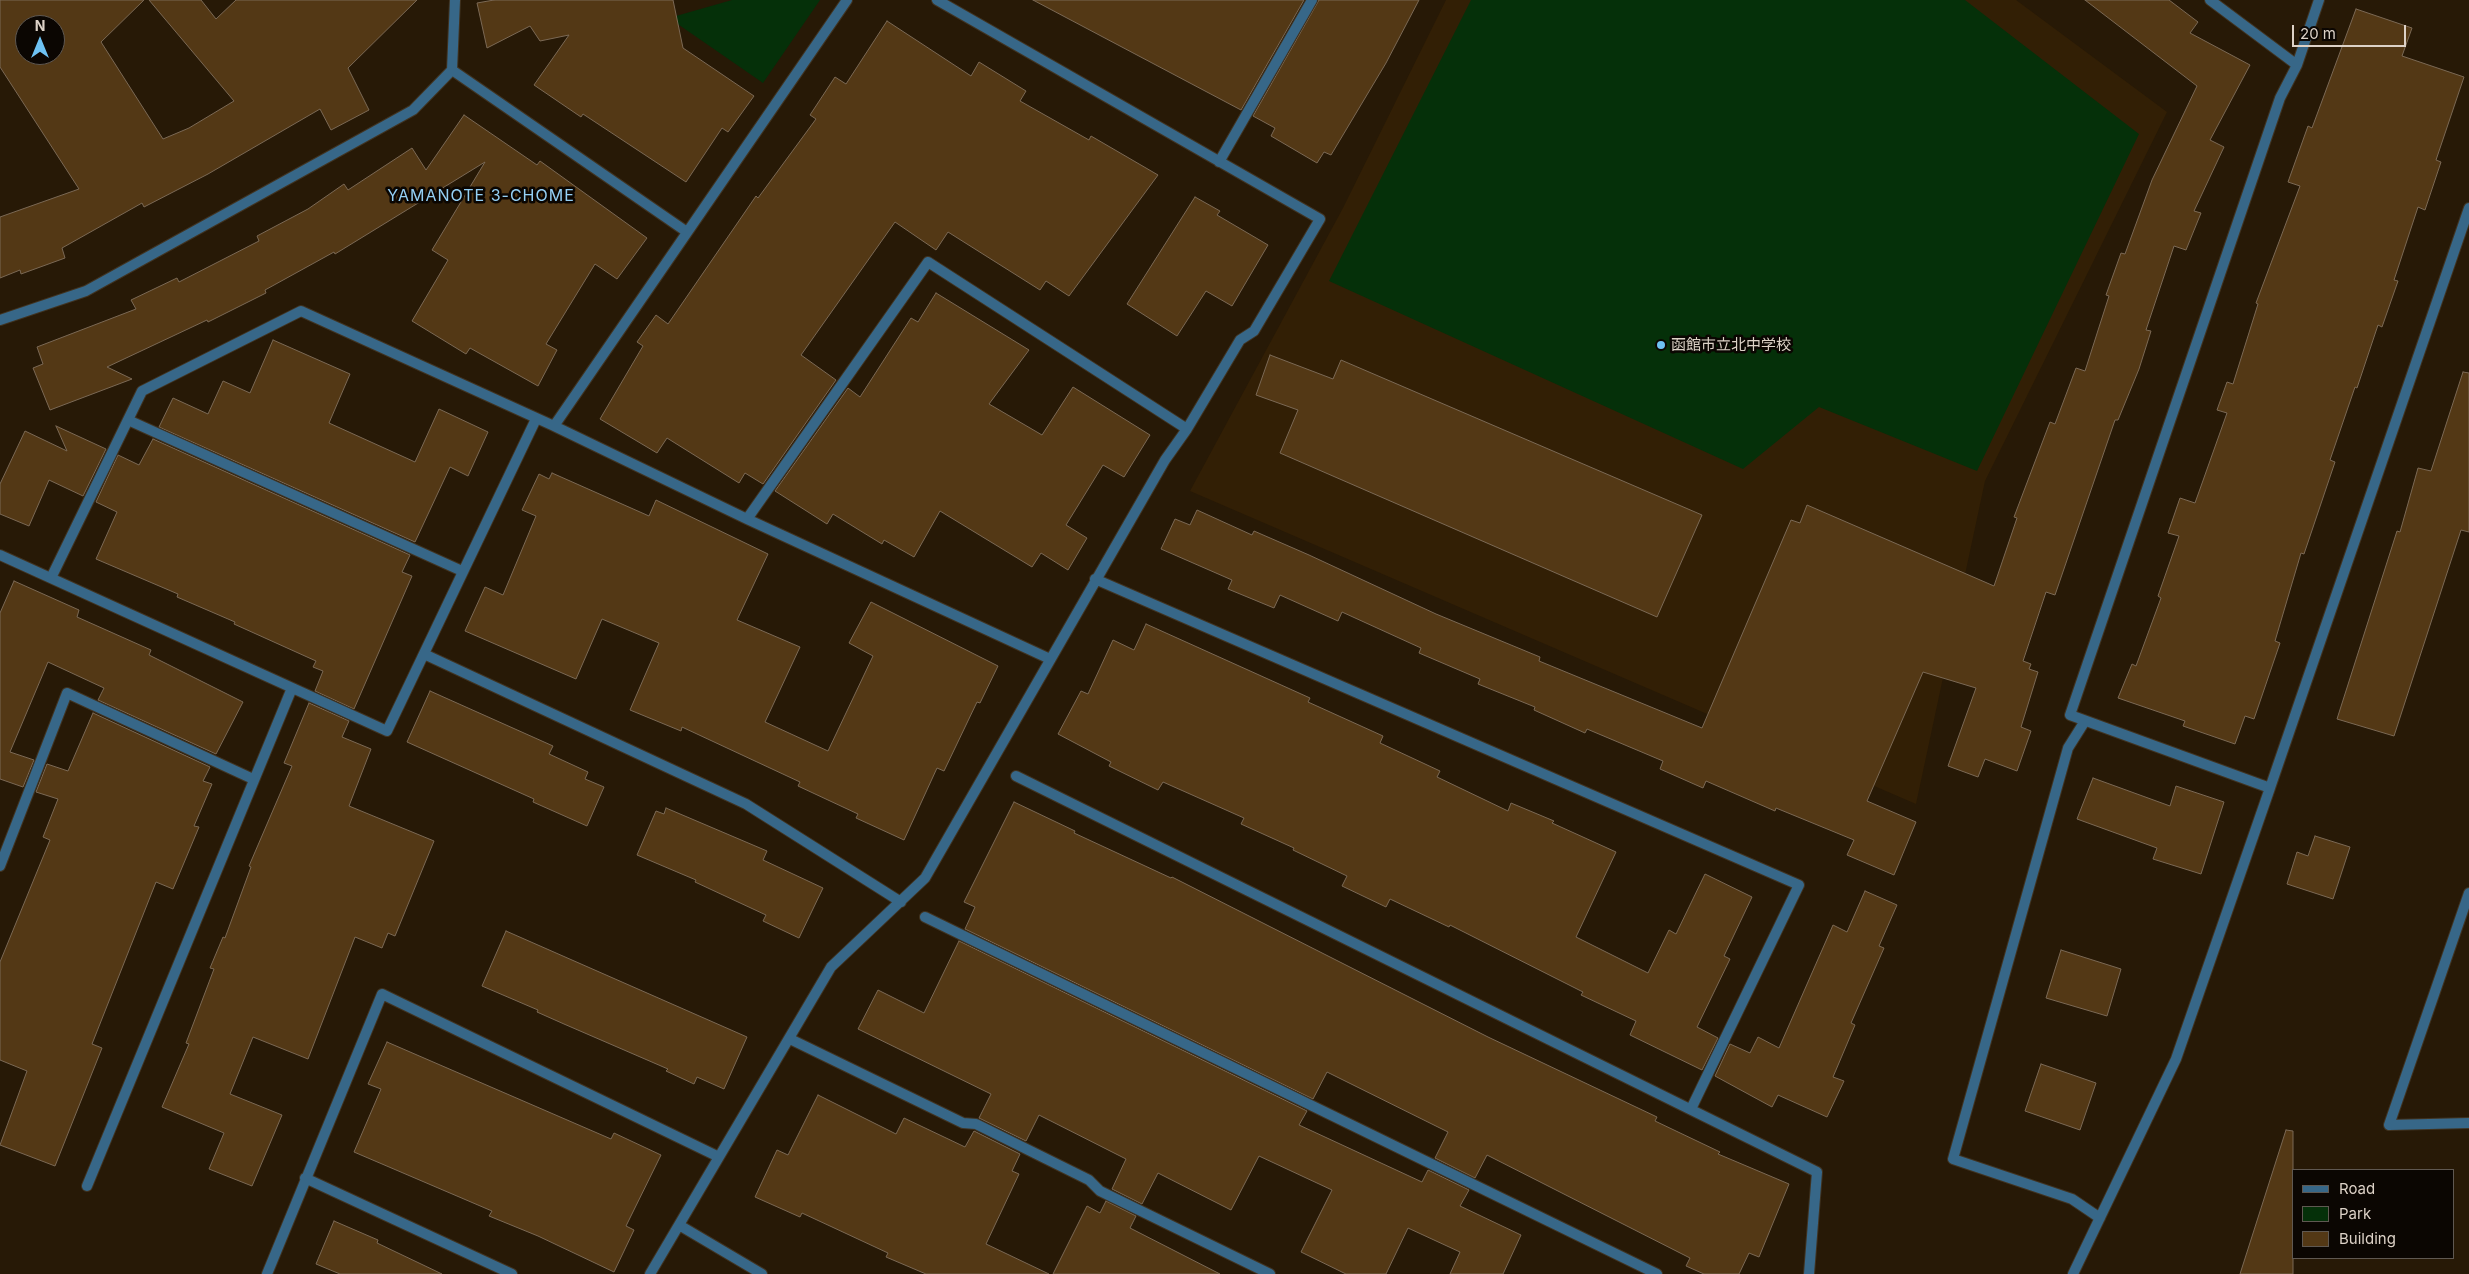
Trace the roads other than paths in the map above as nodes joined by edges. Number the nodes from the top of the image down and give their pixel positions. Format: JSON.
{"nodes":[{"id":1,"x":455,"y":0,"type":"edge"},
{"id":2,"x":848,"y":0,"type":"edge"},
{"id":3,"x":937,"y":0,"type":"edge"},
{"id":4,"x":1312,"y":0,"type":"edge"},
{"id":5,"x":2210,"y":0,"type":"edge"},
{"id":6,"x":2319,"y":0,"type":"edge"},
{"id":7,"x":2297,"y":65,"type":"junction"},
{"id":8,"x":452,"y":70,"type":"junction"},
{"id":9,"x":1219,"y":162,"type":"junction"},
{"id":10,"x":2469,"y":208,"type":"edge"},
{"id":11,"x":687,"y":232,"type":"junction"},
{"id":12,"x":0,"y":320,"type":"edge"},
{"id":13,"x":536,"y":419,"type":"junction"},
{"id":14,"x":128,"y":420,"type":"junction"},
{"id":15,"x":554,"y":426,"type":"junction"},
{"id":16,"x":1187,"y":429,"type":"junction"},
{"id":17,"x":747,"y":519,"type":"junction"},
{"id":18,"x":0,"y":555,"type":"edge"},
{"id":19,"x":462,"y":571,"type":"junction"},
{"id":20,"x":51,"y":578,"type":"junction"},
{"id":21,"x":1095,"y":579,"type":"junction"},
{"id":22,"x":424,"y":654,"type":"junction"},
{"id":23,"x":1050,"y":659,"type":"junction"},
{"id":24,"x":292,"y":688,"type":"junction"},
{"id":25,"x":2086,"y":721,"type":"junction"},
{"id":26,"x":1016,"y":776,"type":"dead end"},
{"id":27,"x":253,"y":779,"type":"junction"},
{"id":28,"x":2270,"y":788,"type":"junction"},
{"id":29,"x":0,"y":866,"type":"edge"},
{"id":30,"x":2469,"y":893,"type":"edge"},
{"id":31,"x":901,"y":902,"type":"junction"},
{"id":32,"x":924,"y":917,"type":"dead end"},
{"id":33,"x":790,"y":1039,"type":"junction"},
{"id":34,"x":1691,"y":1109,"type":"junction"},
{"id":35,"x":2469,"y":1123,"type":"edge"},
{"id":36,"x":719,"y":1157,"type":"junction"},
{"id":37,"x":305,"y":1178,"type":"junction"},
{"id":38,"x":87,"y":1186,"type":"dead end"},
{"id":39,"x":2100,"y":1218,"type":"junction"},
{"id":40,"x":679,"y":1225,"type":"junction"},
{"id":41,"x":267,"y":1274,"type":"edge"},
{"id":42,"x":512,"y":1274,"type":"edge"},
{"id":43,"x":650,"y":1274,"type":"edge"},
{"id":44,"x":762,"y":1274,"type":"edge"},
{"id":45,"x":1270,"y":1274,"type":"edge"},
{"id":46,"x":1657,"y":1274,"type":"edge"},
{"id":47,"x":1809,"y":1274,"type":"edge"},
{"id":48,"x":2072,"y":1274,"type":"edge"}],
"edges":[{"from":1,"to":8,"type":"street"},
{"from":2,"to":11,"type":"street"},
{"from":3,"to":9,"type":"street"},
{"from":4,"to":9,"type":"street"},
{"from":5,"to":7,"type":"street"},
{"from":6,"to":7,"type":"street"},
{"from":7,"to":25,"type":"street"},
{"from":8,"to":11,"type":"street"},
{"from":8,"to":12,"type":"street"},
{"from":9,"to":16,"type":"street"},
{"from":10,"to":28,"type":"street"},
{"from":11,"to":15,"type":"street"},
{"from":13,"to":14,"type":"street"},
{"from":13,"to":15,"type":"street"},
{"from":13,"to":19,"type":"street"},
{"from":14,"to":19,"type":"street"},
{"from":14,"to":20,"type":"street"},
{"from":15,"to":17,"type":"street"},
{"from":16,"to":17,"type":"street"},
{"from":16,"to":21,"type":"street"},
{"from":17,"to":23,"type":"street"},
{"from":18,"to":20,"type":"street"},
{"from":19,"to":22,"type":"street"},
{"from":20,"to":24,"type":"street"},
{"from":21,"to":23,"type":"street"},
{"from":21,"to":34,"type":"street"},
{"from":22,"to":24,"type":"street"},
{"from":22,"to":31,"type":"street"},
{"from":23,"to":31,"type":"street"},
{"from":24,"to":27,"type":"street"},
{"from":25,"to":28,"type":"street"},
{"from":25,"to":39,"type":"street"},
{"from":26,"to":34,"type":"street"},
{"from":27,"to":29,"type":"street"},
{"from":27,"to":38,"type":"street"},
{"from":28,"to":39,"type":"street"},
{"from":30,"to":35,"type":"street"},
{"from":31,"to":33,"type":"street"},
{"from":32,"to":46,"type":"street"},
{"from":33,"to":36,"type":"street"},
{"from":33,"to":45,"type":"street"},
{"from":34,"to":47,"type":"street"},
{"from":36,"to":37,"type":"street"},
{"from":36,"to":40,"type":"street"},
{"from":37,"to":41,"type":"street"},
{"from":37,"to":42,"type":"street"},
{"from":39,"to":48,"type":"street"},
{"from":40,"to":43,"type":"street"},
{"from":40,"to":44,"type":"street"}]}
